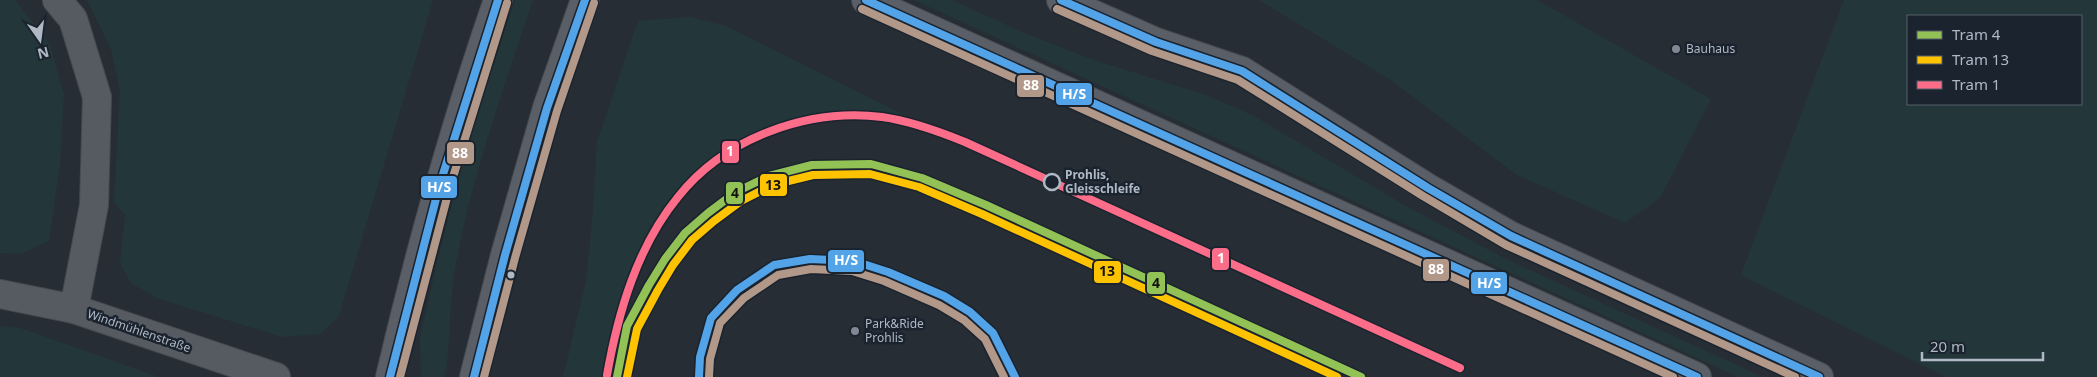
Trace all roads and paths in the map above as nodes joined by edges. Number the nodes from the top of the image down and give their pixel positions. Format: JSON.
{"nodes":[{"id":1,"x":57,"y":0,"type":"edge"},
{"id":2,"x":498,"y":0,"type":"edge"},
{"id":3,"x":585,"y":0,"type":"edge"},
{"id":4,"x":866,"y":0,"type":"edge"},
{"id":5,"x":1061,"y":0,"type":"edge"},
{"id":6,"x":0,"y":294,"type":"edge"},
{"id":7,"x":74,"y":309,"type":"junction"},
{"id":8,"x":276,"y":377,"type":"edge"},
{"id":9,"x":390,"y":377,"type":"edge"},
{"id":10,"x":474,"y":377,"type":"edge"},
{"id":11,"x":1697,"y":377,"type":"edge"},
{"id":12,"x":1820,"y":377,"type":"edge"}],
"edges":[{"from":1,"to":7,"type":"street"},
{"from":2,"to":9,"type":"main road"},
{"from":3,"to":10,"type":"main road"},
{"from":4,"to":11,"type":"main road"},
{"from":5,"to":12,"type":"main road"},
{"from":6,"to":7,"type":"street","name":"Windmühlenstraße"},
{"from":7,"to":8,"type":"street","name":"Windmühlenstraße"}]}
